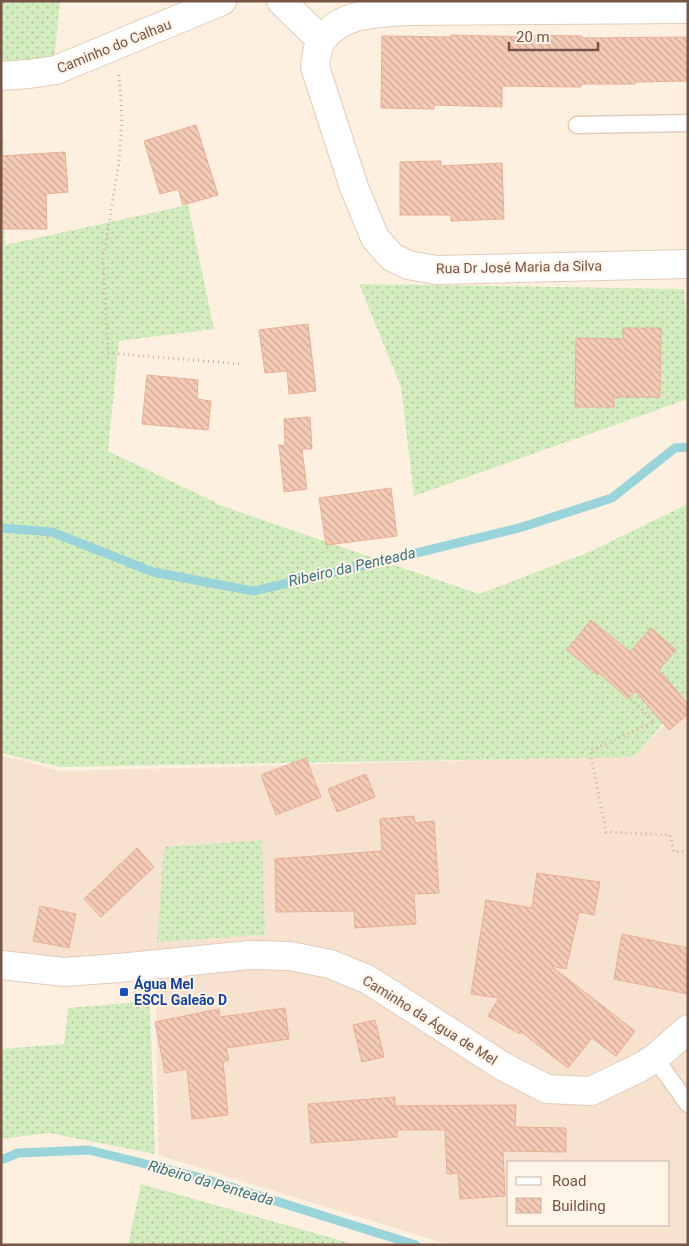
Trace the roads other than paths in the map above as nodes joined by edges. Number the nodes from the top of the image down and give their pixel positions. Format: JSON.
{"nodes":[{"id":1,"x":222,"y":1,"type":"edge"},
{"id":2,"x":281,"y":1,"type":"edge"},
{"id":3,"x":688,"y":9,"type":"edge"},
{"id":4,"x":321,"y":40,"type":"junction"},
{"id":5,"x":1,"y":76,"type":"edge"},
{"id":6,"x":688,"y":123,"type":"edge"},
{"id":7,"x":577,"y":125,"type":"dead end"},
{"id":8,"x":688,"y":264,"type":"edge"},
{"id":9,"x":1,"y":965,"type":"edge"},
{"id":10,"x":688,"y":1029,"type":"edge"},
{"id":11,"x":655,"y":1058,"type":"junction"},
{"id":12,"x":688,"y":1104,"type":"edge"}],
"edges":[{"from":1,"to":5,"type":"street","name":"Caminho do Calhau"},
{"from":2,"to":4,"type":"street"},
{"from":3,"to":4,"type":"street"},
{"from":4,"to":8,"type":"street","name":"Rua Dr José Maria da Silva"},
{"from":6,"to":7,"type":"lane"},
{"from":9,"to":11,"type":"street","name":"Caminho da Água de Mel"},
{"from":10,"to":11,"type":"street","name":"Caminho da Água de Mel"},
{"from":11,"to":12,"type":"lane"}]}
